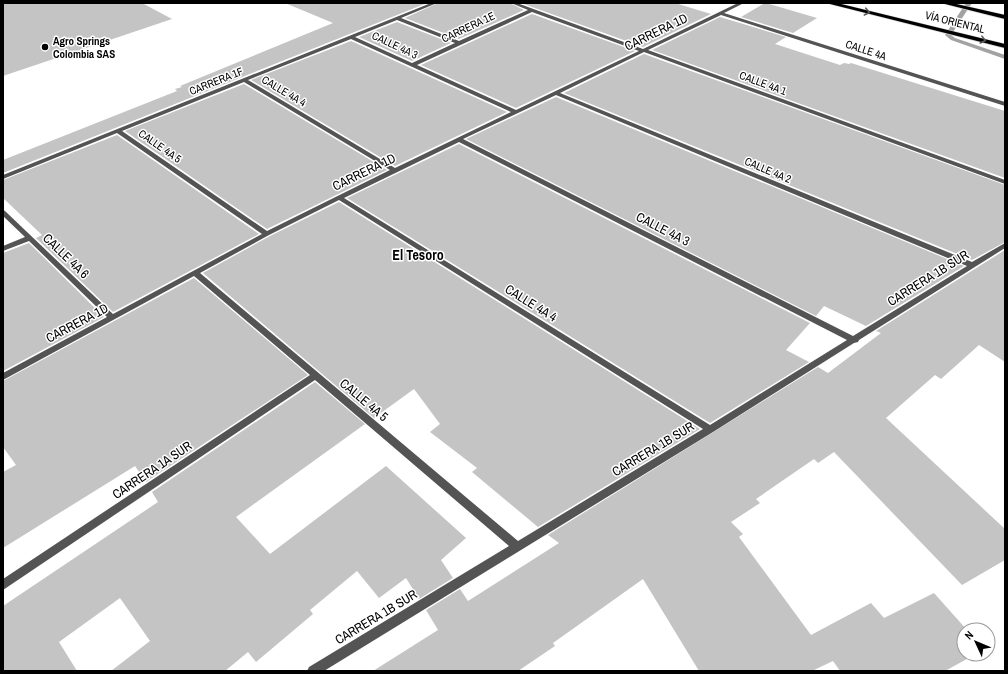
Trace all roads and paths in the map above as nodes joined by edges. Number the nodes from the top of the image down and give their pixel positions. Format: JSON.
{"nodes":[{"id":1,"x":434,"y":3,"type":"edge"},
{"id":2,"x":513,"y":3,"type":"edge"},
{"id":3,"x":742,"y":3,"type":"edge"},
{"id":4,"x":829,"y":3,"type":"edge"},
{"id":5,"x":944,"y":3,"type":"edge"},
{"id":6,"x":532,"y":10,"type":"junction"},
{"id":7,"x":722,"y":14,"type":"junction"},
{"id":8,"x":1005,"y":16,"type":"edge"},
{"id":9,"x":397,"y":18,"type":"junction"},
{"id":10,"x":351,"y":37,"type":"junction"},
{"id":11,"x":459,"y":43,"type":"junction"},
{"id":12,"x":1005,"y":46,"type":"edge"},
{"id":13,"x":645,"y":51,"type":"junction"},
{"id":14,"x":412,"y":65,"type":"junction"},
{"id":15,"x":244,"y":80,"type":"junction"},
{"id":16,"x":556,"y":93,"type":"junction"},
{"id":17,"x":1005,"y":104,"type":"edge"},
{"id":18,"x":516,"y":112,"type":"junction"},
{"id":19,"x":118,"y":131,"type":"junction"},
{"id":20,"x":460,"y":140,"type":"junction"},
{"id":21,"x":395,"y":170,"type":"junction"},
{"id":22,"x":3,"y":177,"type":"edge"},
{"id":23,"x":1005,"y":182,"type":"edge"},
{"id":24,"x":340,"y":198,"type":"junction"},
{"id":25,"x":3,"y":212,"type":"edge"},
{"id":26,"x":267,"y":234,"type":"junction"},
{"id":27,"x":30,"y":238,"type":"junction"},
{"id":28,"x":1005,"y":246,"type":"edge"},
{"id":29,"x":3,"y":249,"type":"edge"},
{"id":30,"x":972,"y":265,"type":"junction"},
{"id":31,"x":195,"y":274,"type":"junction"},
{"id":32,"x":112,"y":318,"type":"junction"},
{"id":33,"x":855,"y":340,"type":"junction"},
{"id":34,"x":315,"y":376,"type":"junction"},
{"id":35,"x":3,"y":377,"type":"edge"},
{"id":36,"x":710,"y":429,"type":"junction"},
{"id":37,"x":518,"y":546,"type":"junction"},
{"id":38,"x":3,"y":585,"type":"edge"},
{"id":39,"x":313,"y":671,"type":"edge"}],
"edges":[{"from":1,"to":9,"type":"street","name":"CARRERA 1F"},
{"from":2,"to":6,"type":"street","name":"CALLE 4A 1"},
{"from":3,"to":7,"type":"street","name":"CARRERA 1D"},
{"from":4,"to":12,"type":"highway","name":"VÍA ORIENTAL","one_way":true},
{"from":5,"to":8,"type":"highway","name":"VÍA ORIENTAL"},
{"from":6,"to":11,"type":"street","name":"CARRERA 1E"},
{"from":6,"to":13,"type":"street","name":"CALLE 4A 1"},
{"from":7,"to":13,"type":"street","name":"CARRERA 1D"},
{"from":7,"to":17,"type":"street","name":"CALLE 4A"},
{"from":9,"to":10,"type":"street","name":"CARRERA 1F"},
{"from":9,"to":11,"type":"street"},
{"from":10,"to":14,"type":"street","name":"CALLE 4A 3"},
{"from":10,"to":15,"type":"street","name":"CARRERA 1F"},
{"from":11,"to":14,"type":"street","name":"CARRERA 1E"},
{"from":13,"to":16,"type":"street","name":"CARRERA 1D"},
{"from":13,"to":23,"type":"street","name":"CALLE 4A 1"},
{"from":14,"to":18,"type":"street","name":"CALLE 4A 3"},
{"from":15,"to":19,"type":"street","name":"CARRERA 1F"},
{"from":15,"to":21,"type":"street","name":"CALLE 4A 4"},
{"from":16,"to":18,"type":"street","name":"CARRERA 1D"},
{"from":16,"to":30,"type":"street","name":"CALLE 4A 2"},
{"from":18,"to":20,"type":"street","name":"CARRERA 1D"},
{"from":19,"to":22,"type":"street","name":"CARRERA 1F"},
{"from":19,"to":26,"type":"street","name":"CALLE 4A 5"},
{"from":20,"to":21,"type":"street","name":"CARRERA 1D"},
{"from":20,"to":33,"type":"street","name":"CALLE 4A 3"},
{"from":21,"to":24,"type":"street","name":"CARRERA 1D"},
{"from":24,"to":26,"type":"street","name":"CARRERA 1D"},
{"from":24,"to":36,"type":"street","name":"CALLE 4A 4"},
{"from":25,"to":27,"type":"street","name":"CALLE 4A 6"},
{"from":26,"to":31,"type":"street","name":"CARRERA 1D"},
{"from":27,"to":29,"type":"street"},
{"from":27,"to":32,"type":"street","name":"CALLE 4A 6"},
{"from":28,"to":30,"type":"street","name":"CARRERA 1B SUR"},
{"from":30,"to":33,"type":"street","name":"CARRERA 1B SUR"},
{"from":31,"to":32,"type":"street","name":"CARRERA 1D"},
{"from":31,"to":34,"type":"street","name":"CALLE 4A 5"},
{"from":32,"to":35,"type":"street","name":"CARRERA 1D"},
{"from":33,"to":36,"type":"street","name":"CARRERA 1B SUR"},
{"from":34,"to":37,"type":"street","name":"CALLE 4A 5"},
{"from":34,"to":38,"type":"street","name":"CARRERA 1A SUR"},
{"from":36,"to":37,"type":"street","name":"CARRERA 1B SUR"},
{"from":37,"to":39,"type":"street","name":"CARRERA 1B SUR"}]}
